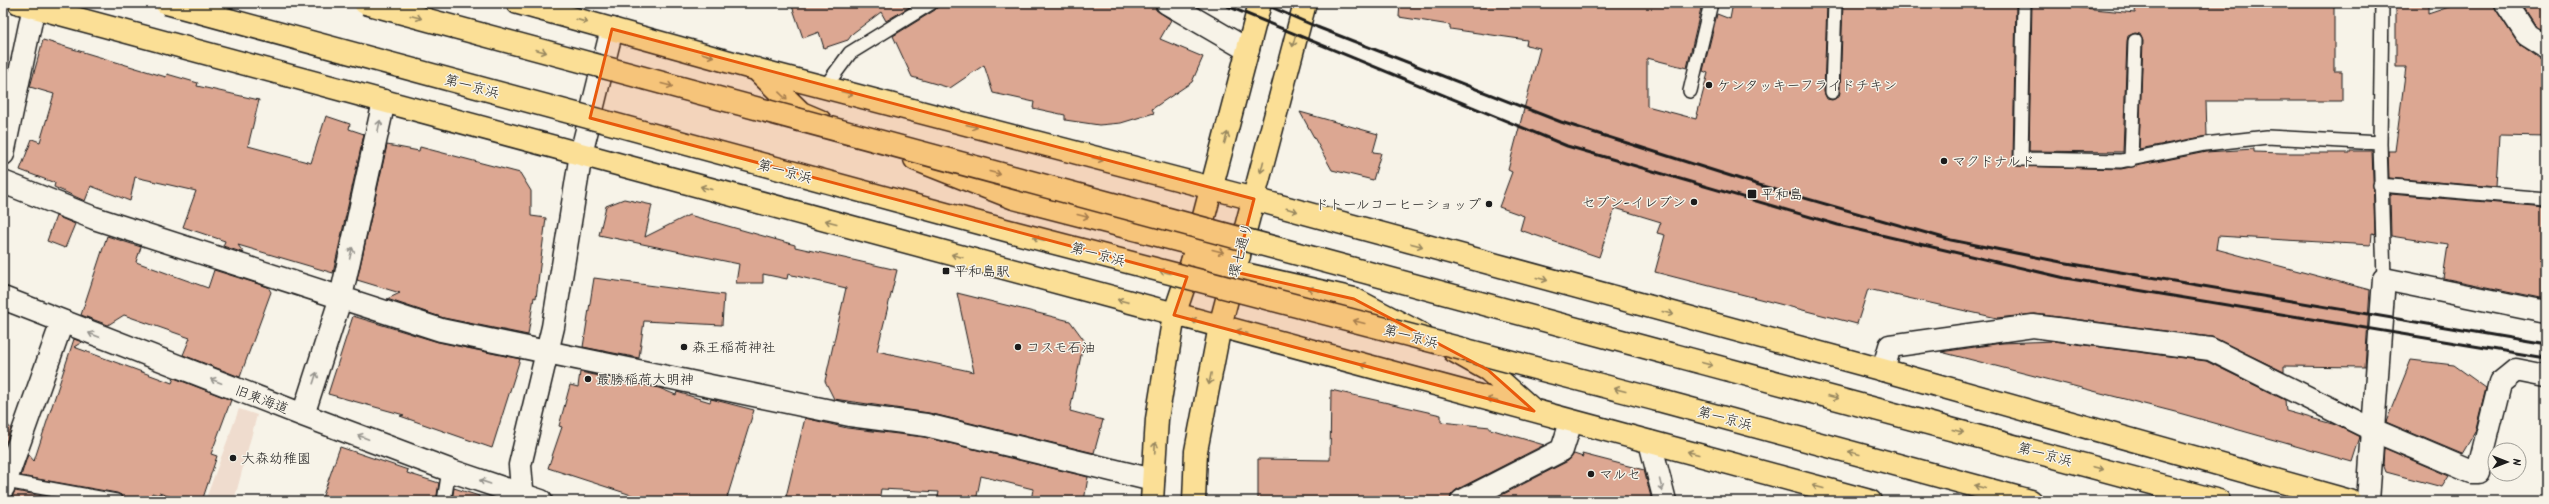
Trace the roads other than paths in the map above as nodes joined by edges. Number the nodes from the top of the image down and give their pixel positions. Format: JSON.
{"nodes":[{"id":1,"x":166,"y":3,"type":"edge"},
{"id":2,"x":365,"y":3,"type":"edge"},
{"id":3,"x":518,"y":3,"type":"edge"},
{"id":4,"x":931,"y":3,"type":"edge"},
{"id":5,"x":1167,"y":3,"type":"edge"},
{"id":6,"x":1260,"y":3,"type":"edge"},
{"id":7,"x":1305,"y":3,"type":"edge"},
{"id":8,"x":1711,"y":3,"type":"edge"},
{"id":9,"x":1835,"y":3,"type":"edge"},
{"id":10,"x":2024,"y":3,"type":"edge"},
{"id":11,"x":2382,"y":3,"type":"edge"},
{"id":12,"x":2506,"y":3,"type":"edge"},
{"id":13,"x":25,"y":4,"type":"edge"},
{"id":14,"x":612,"y":29,"type":"junction"},
{"id":15,"x":2135,"y":40,"type":"dead end"},
{"id":16,"x":2546,"y":47,"type":"edge"},
{"id":17,"x":1248,"y":50,"type":"junction"},
{"id":18,"x":755,"y":69,"type":"junction"},
{"id":19,"x":825,"y":87,"type":"junction"},
{"id":20,"x":1690,"y":91,"type":"dead end"},
{"id":21,"x":1832,"y":92,"type":"dead end"},
{"id":22,"x":384,"y":101,"type":"junction"},
{"id":23,"x":2380,"y":143,"type":"junction"},
{"id":24,"x":3,"y":154,"type":"edge"},
{"id":25,"x":580,"y":154,"type":"junction"},
{"id":26,"x":2131,"y":160,"type":"junction"},
{"id":27,"x":3,"y":182,"type":"edge"},
{"id":28,"x":2380,"y":185,"type":"junction"},
{"id":29,"x":1211,"y":189,"type":"junction"},
{"id":30,"x":1254,"y":199,"type":"junction"},
{"id":31,"x":2546,"y":199,"type":"edge"},
{"id":32,"x":1194,"y":253,"type":"junction"},
{"id":33,"x":1237,"y":264,"type":"junction"},
{"id":34,"x":2384,"y":279,"type":"junction"},
{"id":35,"x":341,"y":297,"type":"junction"},
{"id":36,"x":3,"y":298,"type":"edge"},
{"id":37,"x":2546,"y":312,"type":"edge"},
{"id":38,"x":1174,"y":315,"type":"junction"},
{"id":39,"x":62,"y":322,"type":"junction"},
{"id":40,"x":1220,"y":326,"type":"junction"},
{"id":41,"x":547,"y":353,"type":"junction"},
{"id":42,"x":1883,"y":370,"type":"junction"},
{"id":43,"x":2546,"y":376,"type":"edge"},
{"id":44,"x":1534,"y":411,"type":"junction"},
{"id":45,"x":303,"y":415,"type":"junction"},
{"id":46,"x":1571,"y":422,"type":"junction"},
{"id":47,"x":2373,"y":430,"type":"junction"},
{"id":48,"x":1650,"y":442,"type":"junction"},
{"id":49,"x":449,"y":470,"type":"junction"},
{"id":50,"x":4,"y":483,"type":"edge"},
{"id":51,"x":1153,"y":490,"type":"edge"},
{"id":52,"x":529,"y":499,"type":"edge"},
{"id":53,"x":116,"y":501,"type":"edge"},
{"id":54,"x":444,"y":501,"type":"edge"},
{"id":55,"x":1194,"y":501,"type":"edge"},
{"id":56,"x":1462,"y":501,"type":"edge"},
{"id":57,"x":1665,"y":501,"type":"edge"},
{"id":58,"x":1870,"y":501,"type":"edge"},
{"id":59,"x":2031,"y":501,"type":"edge"},
{"id":60,"x":2219,"y":501,"type":"edge"},
{"id":61,"x":2350,"y":501,"type":"edge"},
{"id":62,"x":2368,"y":501,"type":"edge"}],
"edges":[{"from":59,"to":1,"type":"main road","name":"第一京浜","one_way":true,"bridge":true},
{"from":2,"to":60,"type":"main road","name":"第一京浜","one_way":true,"bridge":true},
{"from":3,"to":14,"type":"main road","one_way":true},
{"from":4,"to":19,"type":"lane"},
{"from":5,"to":17,"type":"street"},
{"from":6,"to":17,"type":"main road"},
{"from":7,"to":30,"type":"main road","name":"環七通り","one_way":true},
{"from":8,"to":20,"type":"lane"},
{"from":9,"to":21,"type":"lane"},
{"from":10,"to":26,"type":"lane"},
{"from":11,"to":23,"type":"lane"},
{"from":12,"to":16,"type":"street"},
{"from":13,"to":22,"type":"main road"},
{"from":13,"to":24,"type":"street"},
{"from":14,"to":18,"type":"main road","one_way":true},
{"from":14,"to":25,"type":"street"},
{"from":15,"to":26,"type":"lane"},
{"from":29,"to":17,"type":"main road","one_way":true},
{"from":18,"to":19,"type":"main road"},
{"from":18,"to":32,"type":"main road","one_way":true},
{"from":19,"to":29,"type":"main road","one_way":true},
{"from":22,"to":25,"type":"main road"},
{"from":35,"to":22,"type":"street","one_way":true},
{"from":23,"to":26,"type":"lane"},
{"from":23,"to":28,"type":"lane"},
{"from":38,"to":25,"type":"main road","one_way":true},
{"from":25,"to":41,"type":"street"},
{"from":27,"to":35,"type":"street"},
{"from":28,"to":31,"type":"lane"},
{"from":28,"to":34,"type":"lane"},
{"from":29,"to":30,"type":"main road"},
{"from":29,"to":32,"type":"main road"},
{"from":30,"to":33,"type":"main road","name":"環七通り"},
{"from":30,"to":42,"type":"main road","one_way":true},
{"from":32,"to":33,"type":"main road"},
{"from":32,"to":38,"type":"main road"},
{"from":33,"to":40,"type":"main road","name":"環七通り"},
{"from":44,"to":33,"type":"main road","one_way":true},
{"from":34,"to":37,"type":"street"},
{"from":34,"to":47,"type":"street"},
{"from":35,"to":41,"type":"street"},
{"from":45,"to":35,"type":"street","one_way":true},
{"from":36,"to":39,"type":"street","name":"旧東海道"},
{"from":40,"to":38,"type":"main road","one_way":true},
{"from":51,"to":38,"type":"main road","one_way":true},
{"from":45,"to":39,"type":"street","name":"旧東海道","one_way":true},
{"from":39,"to":50,"type":"street"},
{"from":44,"to":40,"type":"main road","one_way":true},
{"from":40,"to":55,"type":"main road","name":"環七通り","one_way":true},
{"from":41,"to":51,"type":"street"},
{"from":41,"to":52,"type":"street"},
{"from":42,"to":47,"type":"street"},
{"from":42,"to":61,"type":"main road"},
{"from":43,"to":47,"type":"street"},
{"from":44,"to":46,"type":"main road"},
{"from":49,"to":45,"type":"street","name":"旧東海道","one_way":true},
{"from":46,"to":48,"type":"main road"},
{"from":46,"to":56,"type":"street"},
{"from":47,"to":62,"type":"street"},
{"from":48,"to":57,"type":"street","one_way":true},
{"from":58,"to":48,"type":"main road","one_way":true},
{"from":52,"to":49,"type":"street","name":"旧東海道","one_way":true},
{"from":49,"to":54,"type":"lane"},
{"from":50,"to":53,"type":"lane"}]}
